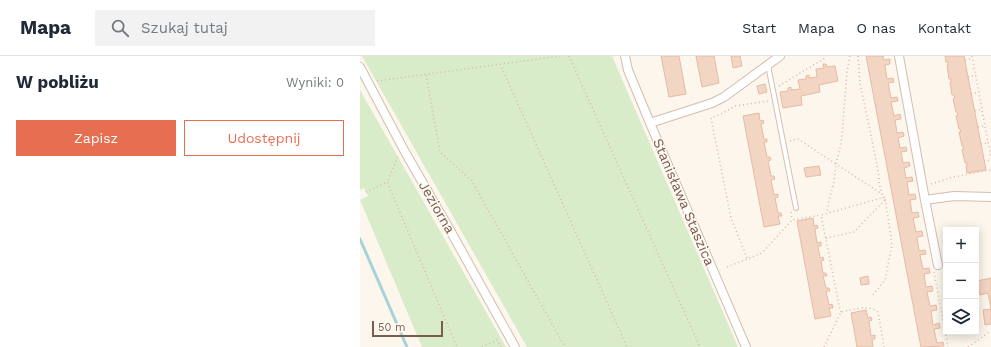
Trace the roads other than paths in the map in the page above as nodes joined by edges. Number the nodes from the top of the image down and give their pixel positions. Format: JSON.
{"nodes":[{"id":1,"x":625,"y":56,"type":"edge"},
{"id":2,"x":780,"y":56,"type":"edge"},
{"id":3,"x":899,"y":56,"type":"edge"},
{"id":4,"x":768,"y":65,"type":"junction"},
{"id":5,"x":360,"y":66,"type":"edge"},
{"id":6,"x":650,"y":122,"type":"junction"},
{"id":7,"x":991,"y":197,"type":"edge"},
{"id":8,"x":925,"y":200,"type":"junction"},
{"id":9,"x":796,"y":208,"type":"dead end"},
{"id":10,"x":938,"y":265,"type":"dead end"},
{"id":11,"x":514,"y":347,"type":"edge"},
{"id":12,"x":746,"y":347,"type":"edge"}],
"edges":[{"from":1,"to":6,"type":"street","name":"Stanisława Staszica"},
{"from":2,"to":4,"type":"street"},
{"from":3,"to":8,"type":"street"},
{"from":4,"to":6,"type":"street"},
{"from":4,"to":9,"type":"lane"},
{"from":5,"to":11,"type":"street","name":"Jeziorna"},
{"from":6,"to":12,"type":"street","name":"Stanisława Staszica"},
{"from":7,"to":8,"type":"street"},
{"from":8,"to":10,"type":"street"}]}
